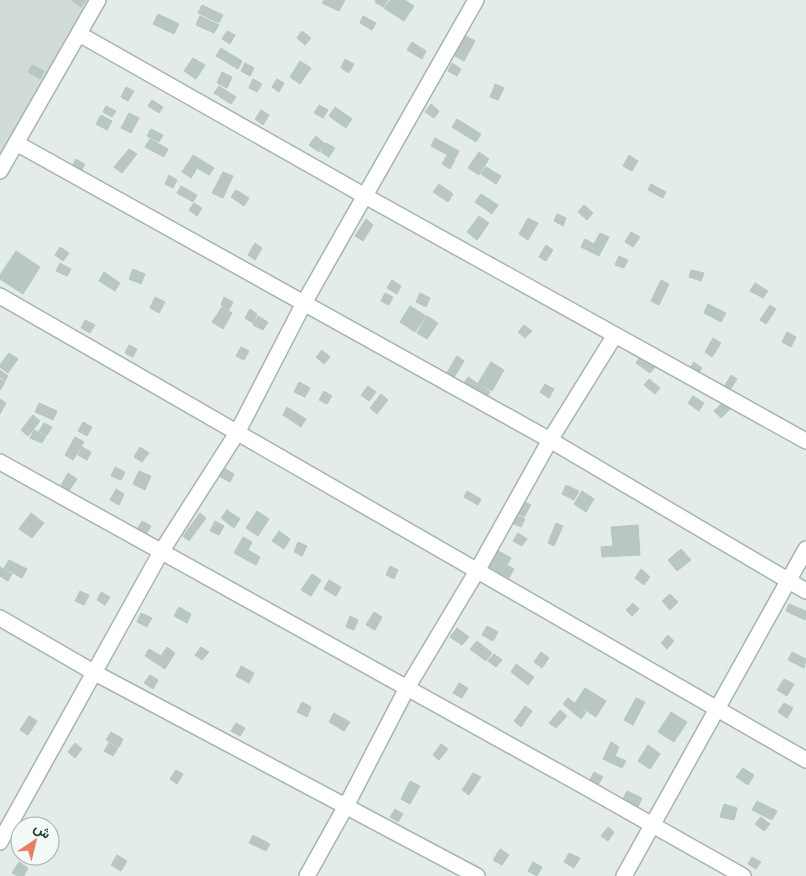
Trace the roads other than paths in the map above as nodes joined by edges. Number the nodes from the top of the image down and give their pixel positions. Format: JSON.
{"nodes":[{"id":1,"x":98,"y":0,"type":"edge"},
{"id":2,"x":476,"y":0,"type":"edge"},
{"id":3,"x":78,"y":34,"type":"junction"},
{"id":4,"x":16,"y":143,"type":"junction"},
{"id":5,"x":0,"y":171,"type":"edge"},
{"id":6,"x":365,"y":196,"type":"junction"},
{"id":7,"x":0,"y":296,"type":"edge"},
{"id":8,"x":304,"y":303,"type":"junction"},
{"id":9,"x":615,"y":335,"type":"junction"},
{"id":10,"x":237,"y":432,"type":"junction"},
{"id":11,"x":550,"y":440,"type":"junction"},
{"id":12,"x":806,"y":441,"type":"edge"},
{"id":13,"x":0,"y":462,"type":"edge"},
{"id":14,"x":806,"y":548,"type":"edge"},
{"id":15,"x":162,"y":552,"type":"junction"},
{"id":16,"x":477,"y":571,"type":"junction"},
{"id":17,"x":787,"y":580,"type":"junction"},
{"id":18,"x":806,"y":591,"type":"edge"},
{"id":19,"x":0,"y":618,"type":"edge"},
{"id":20,"x":95,"y":673,"type":"junction"},
{"id":21,"x":407,"y":688,"type":"junction"},
{"id":22,"x":716,"y":709,"type":"junction"},
{"id":23,"x":806,"y":760,"type":"edge"},
{"id":24,"x":346,"y":806,"type":"junction"},
{"id":25,"x":652,"y":825,"type":"junction"},
{"id":26,"x":0,"y":842,"type":"edge"},
{"id":27,"x":307,"y":876,"type":"edge"},
{"id":28,"x":477,"y":876,"type":"edge"},
{"id":29,"x":624,"y":876,"type":"edge"},
{"id":30,"x":743,"y":876,"type":"edge"}],
"edges":[{"from":1,"to":3,"type":"street"},
{"from":2,"to":6,"type":"street"},
{"from":3,"to":4,"type":"street"},
{"from":3,"to":6,"type":"street"},
{"from":4,"to":5,"type":"street"},
{"from":4,"to":8,"type":"street"},
{"from":6,"to":8,"type":"street"},
{"from":6,"to":9,"type":"street"},
{"from":7,"to":10,"type":"street"},
{"from":8,"to":10,"type":"street"},
{"from":8,"to":11,"type":"street"},
{"from":9,"to":11,"type":"street"},
{"from":9,"to":12,"type":"street"},
{"from":10,"to":15,"type":"street"},
{"from":10,"to":16,"type":"street"},
{"from":11,"to":16,"type":"street"},
{"from":11,"to":17,"type":"street"},
{"from":13,"to":15,"type":"street"},
{"from":14,"to":17,"type":"street"},
{"from":15,"to":20,"type":"street"},
{"from":15,"to":21,"type":"street"},
{"from":16,"to":21,"type":"street"},
{"from":16,"to":22,"type":"street"},
{"from":17,"to":18,"type":"street"},
{"from":17,"to":22,"type":"street"},
{"from":19,"to":20,"type":"street"},
{"from":20,"to":24,"type":"street"},
{"from":20,"to":26,"type":"street"},
{"from":21,"to":24,"type":"street"},
{"from":21,"to":25,"type":"street"},
{"from":22,"to":23,"type":"street"},
{"from":22,"to":25,"type":"street"},
{"from":24,"to":27,"type":"street"},
{"from":24,"to":28,"type":"street"},
{"from":25,"to":29,"type":"street"},
{"from":25,"to":30,"type":"street"}]}
